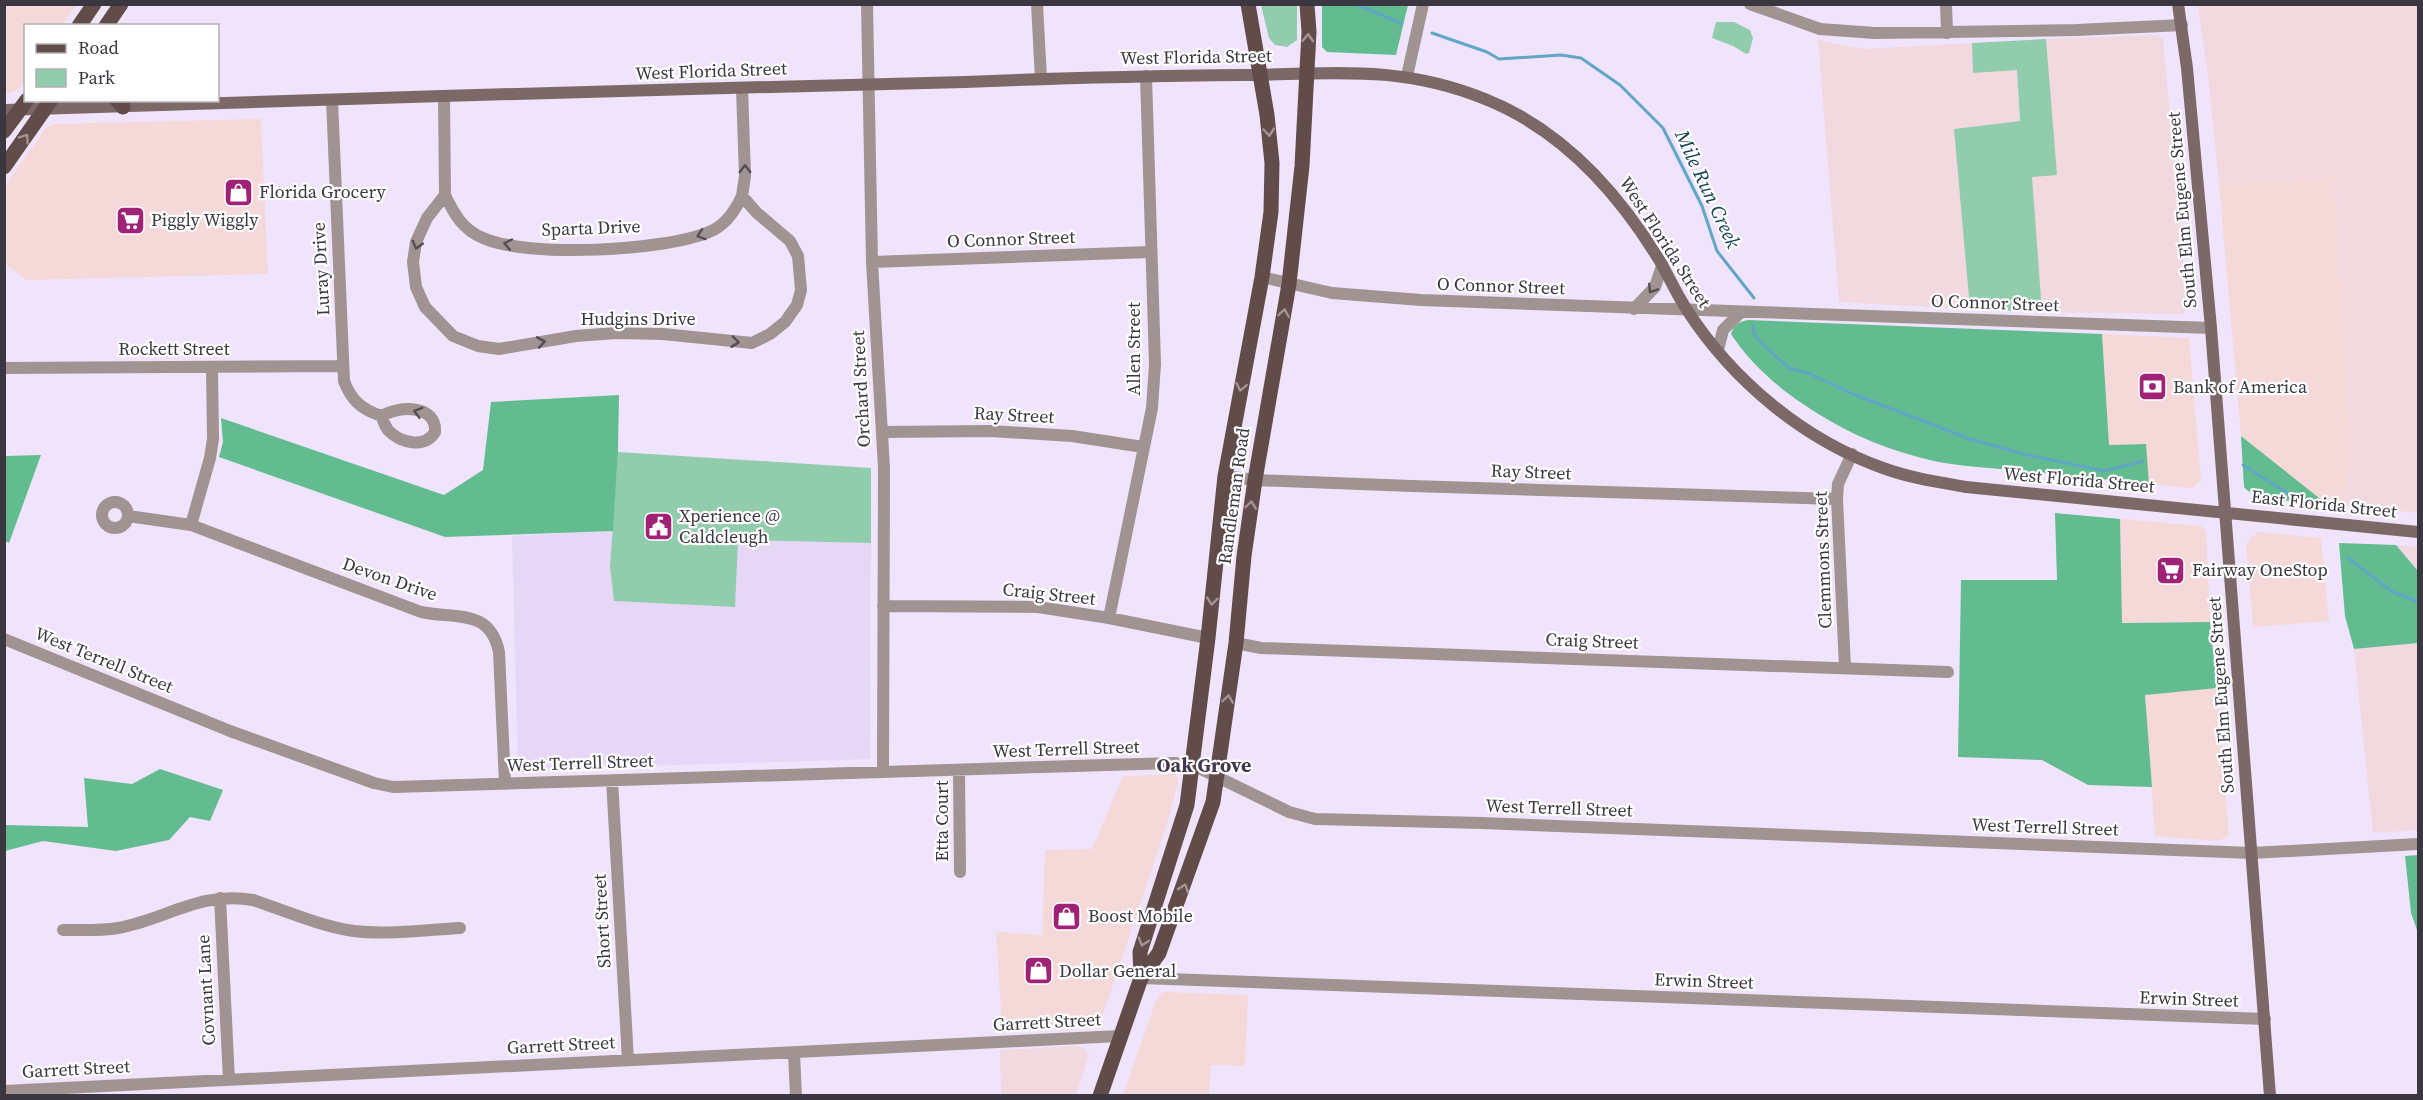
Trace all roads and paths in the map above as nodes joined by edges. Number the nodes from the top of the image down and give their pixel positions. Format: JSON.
{"nodes":[{"id":1,"x":94,"y":4,"type":"edge"},
{"id":2,"x":121,"y":4,"type":"edge"},
{"id":3,"x":867,"y":4,"type":"edge"},
{"id":4,"x":1037,"y":4,"type":"edge"},
{"id":5,"x":1248,"y":4,"type":"edge"},
{"id":6,"x":1306,"y":4,"type":"edge"},
{"id":7,"x":1423,"y":4,"type":"edge"},
{"id":8,"x":1750,"y":4,"type":"edge"},
{"id":9,"x":1946,"y":4,"type":"edge"},
{"id":10,"x":2178,"y":4,"type":"edge"},
{"id":11,"x":80,"y":24,"type":"edge"},
{"id":12,"x":107,"y":24,"type":"edge"},
{"id":13,"x":2182,"y":25,"type":"junction"},
{"id":14,"x":1947,"y":33,"type":"junction"},
{"id":15,"x":1306,"y":72,"type":"junction"},
{"id":16,"x":1259,"y":75,"type":"junction"},
{"id":17,"x":1146,"y":76,"type":"junction"},
{"id":18,"x":1407,"y":76,"type":"junction"},
{"id":19,"x":1041,"y":79,"type":"junction"},
{"id":20,"x":868,"y":85,"type":"junction"},
{"id":21,"x":742,"y":88,"type":"junction"},
{"id":22,"x":444,"y":96,"type":"junction"},
{"id":23,"x":332,"y":100,"type":"junction"},
{"id":24,"x":120,"y":104,"type":"edge"},
{"id":25,"x":24,"y":105,"type":"edge"},
{"id":26,"x":48,"y":105,"type":"edge"},
{"id":27,"x":4,"y":110,"type":"edge"},
{"id":28,"x":4,"y":131,"type":"edge"},
{"id":29,"x":4,"y":167,"type":"edge"},
{"id":30,"x":446,"y":195,"type":"junction"},
{"id":31,"x":742,"y":196,"type":"junction"},
{"id":32,"x":1150,"y":252,"type":"junction"},
{"id":33,"x":872,"y":262,"type":"junction"},
{"id":34,"x":1662,"y":266,"type":"junction"},
{"id":35,"x":1262,"y":277,"type":"junction"},
{"id":36,"x":1289,"y":284,"type":"junction"},
{"id":37,"x":1634,"y":309,"type":"junction"},
{"id":38,"x":1687,"y":311,"type":"junction"},
{"id":39,"x":1741,"y":312,"type":"junction"},
{"id":40,"x":2211,"y":328,"type":"junction"},
{"id":41,"x":1718,"y":350,"type":"junction"},
{"id":42,"x":343,"y":366,"type":"junction"},
{"id":43,"x":212,"y":367,"type":"junction"},
{"id":44,"x":4,"y":368,"type":"edge"},
{"id":45,"x":381,"y":416,"type":"dead end"},
{"id":46,"x":882,"y":432,"type":"junction"},
{"id":47,"x":1143,"y":447,"type":"junction"},
{"id":48,"x":1852,"y":454,"type":"junction"},
{"id":49,"x":1225,"y":476,"type":"junction"},
{"id":50,"x":1255,"y":480,"type":"junction"},
{"id":51,"x":1837,"y":499,"type":"junction"},
{"id":52,"x":2225,"y":511,"type":"junction"},
{"id":53,"x":128,"y":516,"type":"dead end"},
{"id":54,"x":191,"y":525,"type":"junction"},
{"id":55,"x":2418,"y":532,"type":"edge"},
{"id":56,"x":884,"y":606,"type":"junction"},
{"id":57,"x":1108,"y":618,"type":"junction"},
{"id":58,"x":1208,"y":638,"type":"junction"},
{"id":59,"x":4,"y":639,"type":"edge"},
{"id":60,"x":1236,"y":643,"type":"junction"},
{"id":61,"x":1845,"y":667,"type":"junction"},
{"id":62,"x":1948,"y":672,"type":"dead end"},
{"id":63,"x":1193,"y":765,"type":"junction"},
{"id":64,"x":959,"y":770,"type":"junction"},
{"id":65,"x":883,"y":772,"type":"junction"},
{"id":66,"x":1218,"y":776,"type":"junction"},
{"id":67,"x":612,"y":780,"type":"junction"},
{"id":68,"x":505,"y":783,"type":"junction"},
{"id":69,"x":2418,"y":844,"type":"edge"},
{"id":70,"x":2252,"y":853,"type":"junction"},
{"id":71,"x":960,"y":872,"type":"dead end"},
{"id":72,"x":220,"y":898,"type":"junction"},
{"id":73,"x":460,"y":928,"type":"dead end"},
{"id":74,"x":63,"y":930,"type":"dead end"},
{"id":75,"x":1141,"y":978,"type":"junction"},
{"id":76,"x":2265,"y":1019,"type":"junction"},
{"id":77,"x":1120,"y":1036,"type":"junction"},
{"id":78,"x":794,"y":1053,"type":"junction"},
{"id":79,"x":628,"y":1060,"type":"junction"},
{"id":80,"x":229,"y":1080,"type":"junction"},
{"id":81,"x":4,"y":1090,"type":"edge"},
{"id":82,"x":796,"y":1095,"type":"edge"},
{"id":83,"x":1100,"y":1095,"type":"edge"},
{"id":84,"x":2270,"y":1095,"type":"edge"}],
"edges":[{"from":1,"to":11,"type":"main road"},
{"from":2,"to":12,"type":"main road"},
{"from":3,"to":20,"type":"street","name":"Orchard Street"},
{"from":4,"to":19,"type":"street"},
{"from":5,"to":16,"type":"main road","name":"Randleman Road"},
{"from":15,"to":6,"type":"main road","name":"Randleman Road","one_way":true},
{"from":7,"to":18,"type":"street"},
{"from":8,"to":14,"type":"street"},
{"from":9,"to":14,"type":"street"},
{"from":10,"to":13,"type":"main road","name":"South Elm Eugene Street"},
{"from":13,"to":14,"type":"street"},
{"from":13,"to":40,"type":"main road","name":"South Elm Eugene Street"},
{"from":15,"to":16,"type":"main road","name":"West Florida Street"},
{"from":15,"to":18,"type":"main road","name":"West Florida Street"},
{"from":15,"to":36,"type":"main road","name":"Randleman Road"},
{"from":16,"to":17,"type":"main road","name":"West Florida Street"},
{"from":16,"to":35,"type":"main road","name":"Randleman Road","one_way":true},
{"from":17,"to":19,"type":"main road","name":"West Florida Street"},
{"from":17,"to":32,"type":"street","name":"Allen Street"},
{"from":18,"to":34,"type":"main road","name":"West Florida Street"},
{"from":19,"to":20,"type":"main road","name":"West Florida Street"},
{"from":20,"to":21,"type":"main road","name":"West Florida Street"},
{"from":20,"to":33,"type":"street","name":"Orchard Street"},
{"from":21,"to":22,"type":"main road","name":"West Florida Street"},
{"from":31,"to":21,"type":"street","one_way":true},
{"from":22,"to":23,"type":"main road","name":"West Florida Street"},
{"from":22,"to":30,"type":"street"},
{"from":23,"to":24,"type":"main road","name":"West Florida Street"},
{"from":23,"to":42,"type":"street","name":"Luray Drive"},
{"from":24,"to":26,"type":"main road","name":"West Florida Street"},
{"from":25,"to":26,"type":"main road","name":"West Florida Street"},
{"from":25,"to":27,"type":"main road","name":"West Florida Street"},
{"from":25,"to":28,"type":"main road"},
{"from":29,"to":26,"type":"main road","one_way":true},
{"from":31,"to":30,"type":"street","name":"Sparta Drive","one_way":true},
{"from":30,"to":31,"type":"street","name":"Hudgins Drive","one_way":true},
{"from":32,"to":33,"type":"street","name":"O Connor Street"},
{"from":32,"to":47,"type":"street","name":"Allen Street"},
{"from":33,"to":46,"type":"street","name":"Orchard Street"},
{"from":34,"to":37,"type":"street","one_way":true},
{"from":34,"to":38,"type":"main road","name":"West Florida Street"},
{"from":35,"to":36,"type":"street","name":"O Connor Street"},
{"from":35,"to":49,"type":"main road","name":"Randleman Road","one_way":true},
{"from":36,"to":37,"type":"street","name":"O Connor Street"},
{"from":50,"to":36,"type":"main road","name":"Randleman Road","one_way":true},
{"from":37,"to":38,"type":"street","name":"O Connor Street"},
{"from":38,"to":39,"type":"street","name":"O Connor Street"},
{"from":38,"to":41,"type":"main road","name":"West Florida Street"},
{"from":39,"to":40,"type":"street","name":"O Connor Street"},
{"from":39,"to":41,"type":"street"},
{"from":40,"to":52,"type":"main road","name":"South Elm Eugene Street"},
{"from":41,"to":48,"type":"main road","name":"West Florida Street"},
{"from":42,"to":43,"type":"street","name":"Rockett Street"},
{"from":42,"to":45,"type":"street","name":"Luray Drive"},
{"from":43,"to":44,"type":"street","name":"Rockett Street"},
{"from":43,"to":54,"type":"street"},
{"from":46,"to":47,"type":"street","name":"Ray Street"},
{"from":46,"to":56,"type":"street","name":"Orchard Street"},
{"from":47,"to":57,"type":"street","name":"Allen Street"},
{"from":48,"to":51,"type":"street","name":"Clemmons Street"},
{"from":48,"to":52,"type":"main road","name":"West Florida Street"},
{"from":49,"to":50,"type":"street","name":"Ray Street"},
{"from":49,"to":58,"type":"main road","name":"Randleman Road","one_way":true},
{"from":50,"to":51,"type":"street","name":"Ray Street"},
{"from":60,"to":50,"type":"main road","name":"Randleman Road","one_way":true},
{"from":51,"to":61,"type":"street","name":"Clemmons Street"},
{"from":52,"to":55,"type":"main road","name":"East Florida Street"},
{"from":52,"to":70,"type":"main road","name":"South Elm Eugene Street"},
{"from":53,"to":54,"type":"street","name":"Devon Drive"},
{"from":54,"to":68,"type":"street","name":"Devon Drive"},
{"from":56,"to":57,"type":"street","name":"Craig Street"},
{"from":56,"to":65,"type":"street","name":"Orchard Street"},
{"from":57,"to":58,"type":"street","name":"Craig Street"},
{"from":58,"to":63,"type":"main road","name":"Randleman Road"},
{"from":59,"to":68,"type":"street","name":"West Terrell Street"},
{"from":60,"to":61,"type":"street","name":"Craig Street"},
{"from":66,"to":60,"type":"main road","name":"Randleman Road","one_way":true},
{"from":61,"to":62,"type":"street","name":"Craig Street"},
{"from":63,"to":64,"type":"street","name":"West Terrell Street"},
{"from":63,"to":66,"type":"street","name":"West Terrell Street"},
{"from":63,"to":75,"type":"main road","name":"Randleman Road","one_way":true},
{"from":64,"to":65,"type":"street","name":"West Terrell Street"},
{"from":64,"to":71,"type":"street","name":"Etta Court"},
{"from":65,"to":67,"type":"street","name":"West Terrell Street"},
{"from":66,"to":70,"type":"street","name":"West Terrell Street"},
{"from":75,"to":66,"type":"main road","name":"Randleman Road","one_way":true},
{"from":67,"to":68,"type":"street","name":"West Terrell Street"},
{"from":67,"to":79,"type":"street","name":"Short Street"},
{"from":69,"to":70,"type":"street","name":"West Terrell Street"},
{"from":70,"to":76,"type":"main road","name":"South Elm Eugene Street"},
{"from":72,"to":73,"type":"street"},
{"from":72,"to":74,"type":"street"},
{"from":72,"to":80,"type":"street","name":"Covnant Lane"},
{"from":75,"to":76,"type":"street","name":"Erwin Street"},
{"from":75,"to":77,"type":"main road","name":"Randleman Road"},
{"from":76,"to":84,"type":"main road","name":"South Elm Eugene Street"},
{"from":77,"to":78,"type":"street","name":"Garrett Street"},
{"from":77,"to":83,"type":"main road","name":"Randleman Road"},
{"from":78,"to":79,"type":"street","name":"Garrett Street"},
{"from":78,"to":82,"type":"street"},
{"from":79,"to":80,"type":"street","name":"Garrett Street"},
{"from":80,"to":81,"type":"street","name":"Garrett Street"}]}
